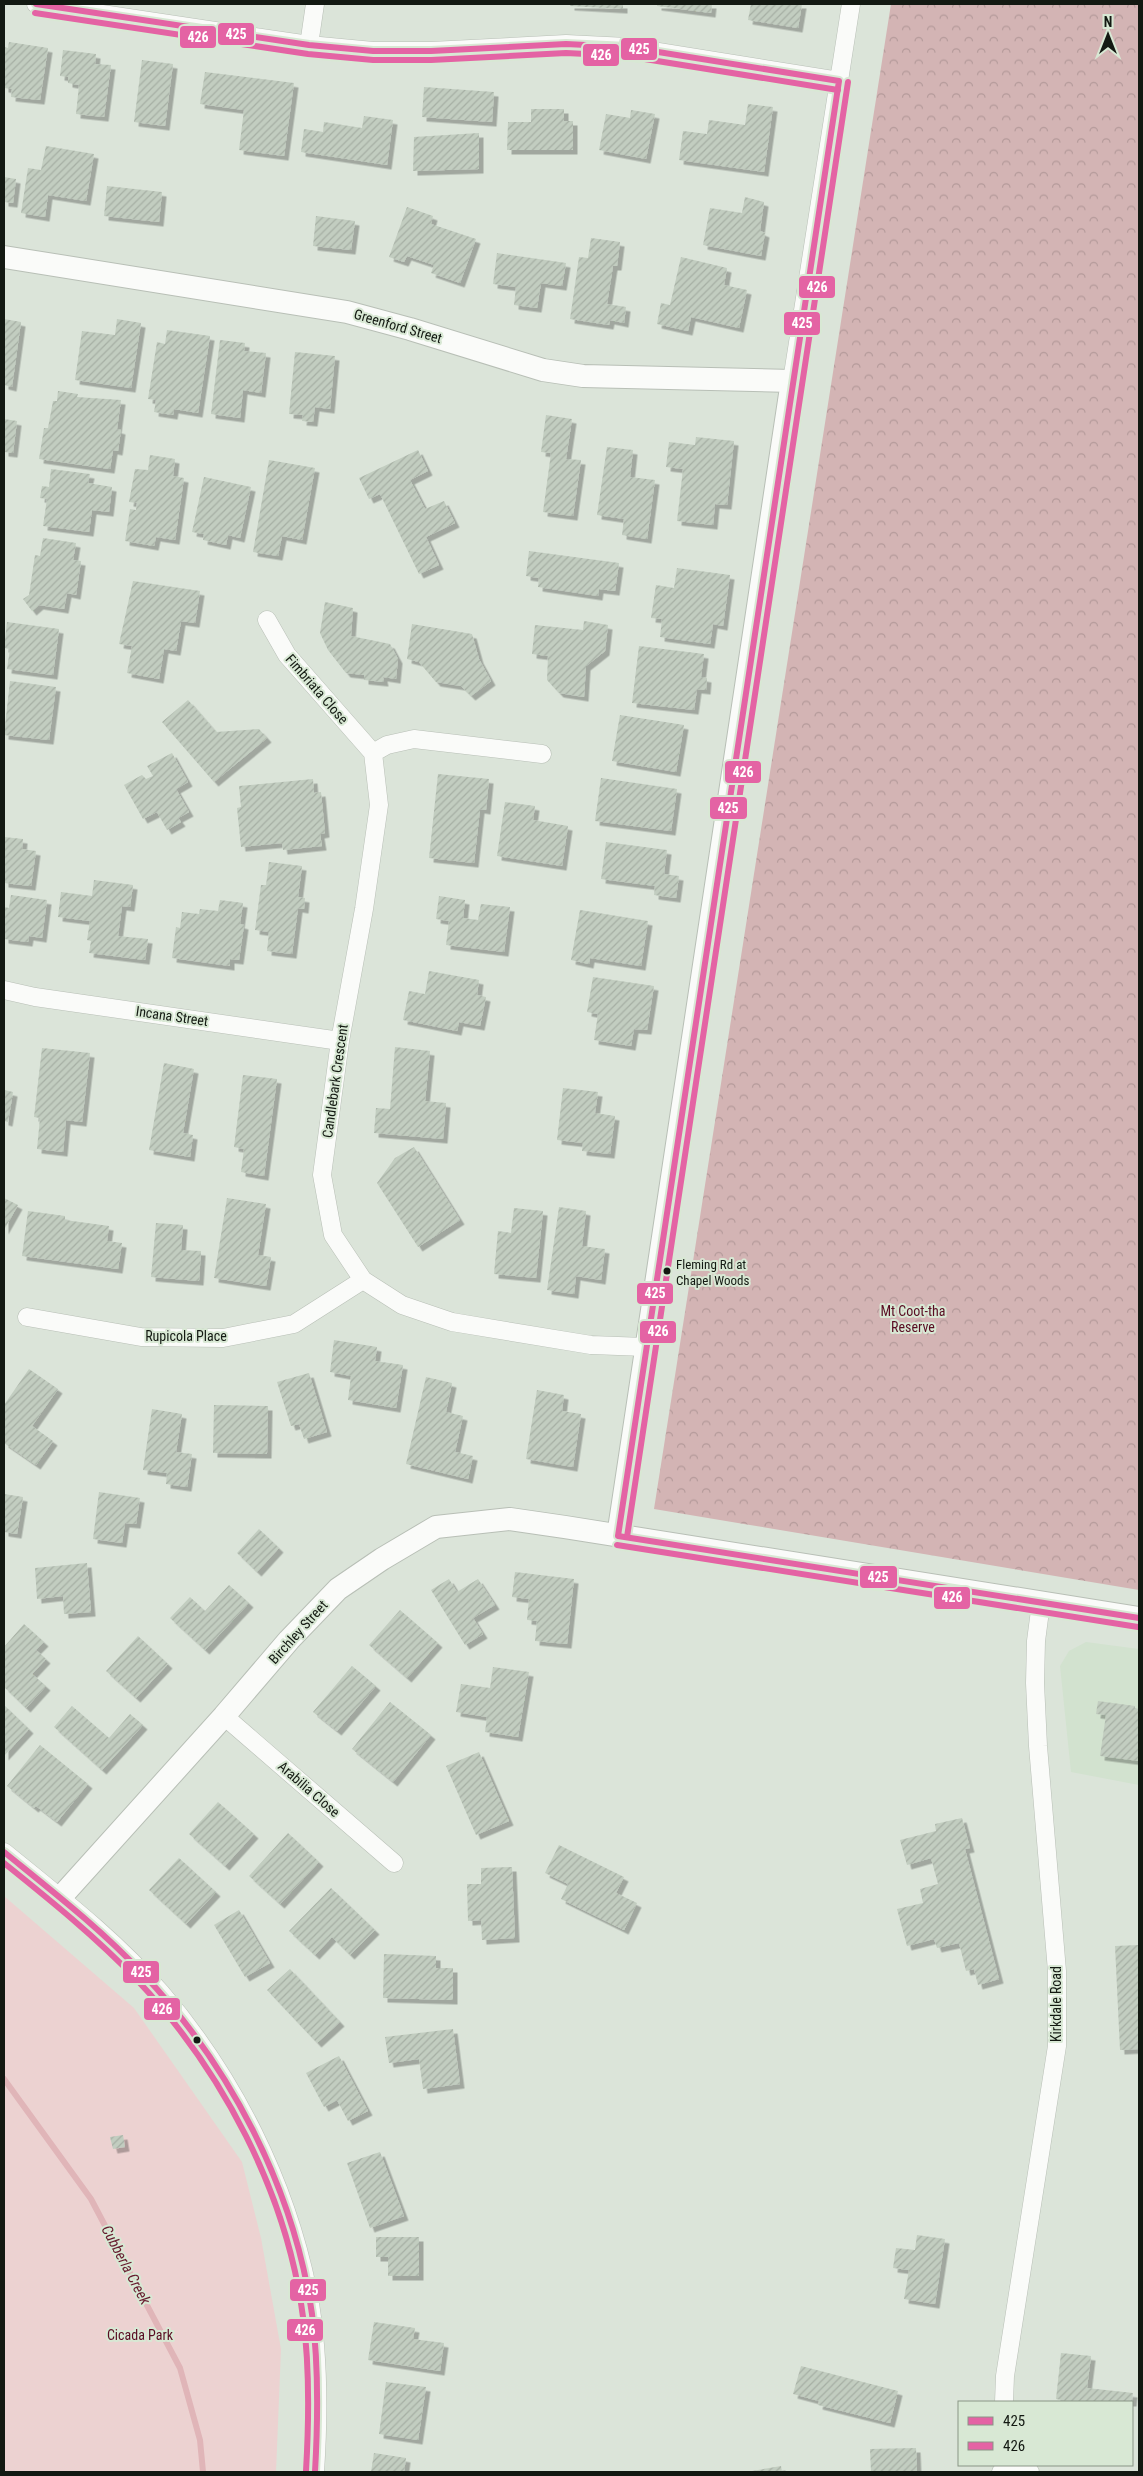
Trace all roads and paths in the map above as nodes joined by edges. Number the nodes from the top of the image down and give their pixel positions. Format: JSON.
{"nodes":[{"id":1,"x":315,"y":4,"type":"edge"},
{"id":2,"x":851,"y":4,"type":"edge"},
{"id":3,"x":43,"y":5,"type":"edge"},
{"id":4,"x":309,"y":45,"type":"junction"},
{"id":5,"x":839,"y":81,"type":"junction"},
{"id":6,"x":4,"y":257,"type":"edge"},
{"id":7,"x":792,"y":381,"type":"junction"},
{"id":8,"x":267,"y":620,"type":"dead end"},
{"id":9,"x":373,"y":753,"type":"junction"},
{"id":10,"x":542,"y":754,"type":"dead end"},
{"id":11,"x":4,"y":990,"type":"edge"},
{"id":12,"x":340,"y":1041,"type":"junction"},
{"id":13,"x":362,"y":1280,"type":"junction"},
{"id":14,"x":26,"y":1317,"type":"dead end"},
{"id":15,"x":645,"y":1347,"type":"junction"},
{"id":16,"x":618,"y":1536,"type":"junction"},
{"id":17,"x":1041,"y":1603,"type":"junction"},
{"id":18,"x":1139,"y":1618,"type":"edge"},
{"id":19,"x":224,"y":1716,"type":"junction"},
{"id":20,"x":4,"y":1852,"type":"edge"},
{"id":21,"x":394,"y":1863,"type":"dead end"},
{"id":22,"x":60,"y":1898,"type":"junction"},
{"id":23,"x":1004,"y":2401,"type":"edge"},
{"id":24,"x":315,"y":2472,"type":"edge"}],
"edges":[{"from":1,"to":4,"type":"street"},
{"from":2,"to":5,"type":"street"},
{"from":3,"to":4,"type":"street"},
{"from":4,"to":5,"type":"street"},
{"from":5,"to":7,"type":"street"},
{"from":6,"to":7,"type":"street","name":"Greenford Street"},
{"from":7,"to":15,"type":"street"},
{"from":8,"to":9,"type":"street","name":"Fimbriata Close"},
{"from":9,"to":10,"type":"street"},
{"from":9,"to":12,"type":"street","name":"Candlebark Crescent"},
{"from":11,"to":12,"type":"street","name":"Incana Street"},
{"from":12,"to":13,"type":"street","name":"Candlebark Crescent"},
{"from":13,"to":14,"type":"street","name":"Rupicola Place"},
{"from":13,"to":15,"type":"street","name":"Candlebark Crescent"},
{"from":15,"to":16,"type":"street"},
{"from":16,"to":17,"type":"street","name":"Birchley Street"},
{"from":16,"to":19,"type":"street","name":"Birchley Street"},
{"from":17,"to":18,"type":"street","name":"Birchley Street"},
{"from":17,"to":23,"type":"street","name":"Kirkdale Road"},
{"from":19,"to":21,"type":"street","name":"Arabilia Close"},
{"from":19,"to":22,"type":"street","name":"Birchley Street"},
{"from":20,"to":22,"type":"street"},
{"from":22,"to":24,"type":"street"}]}
